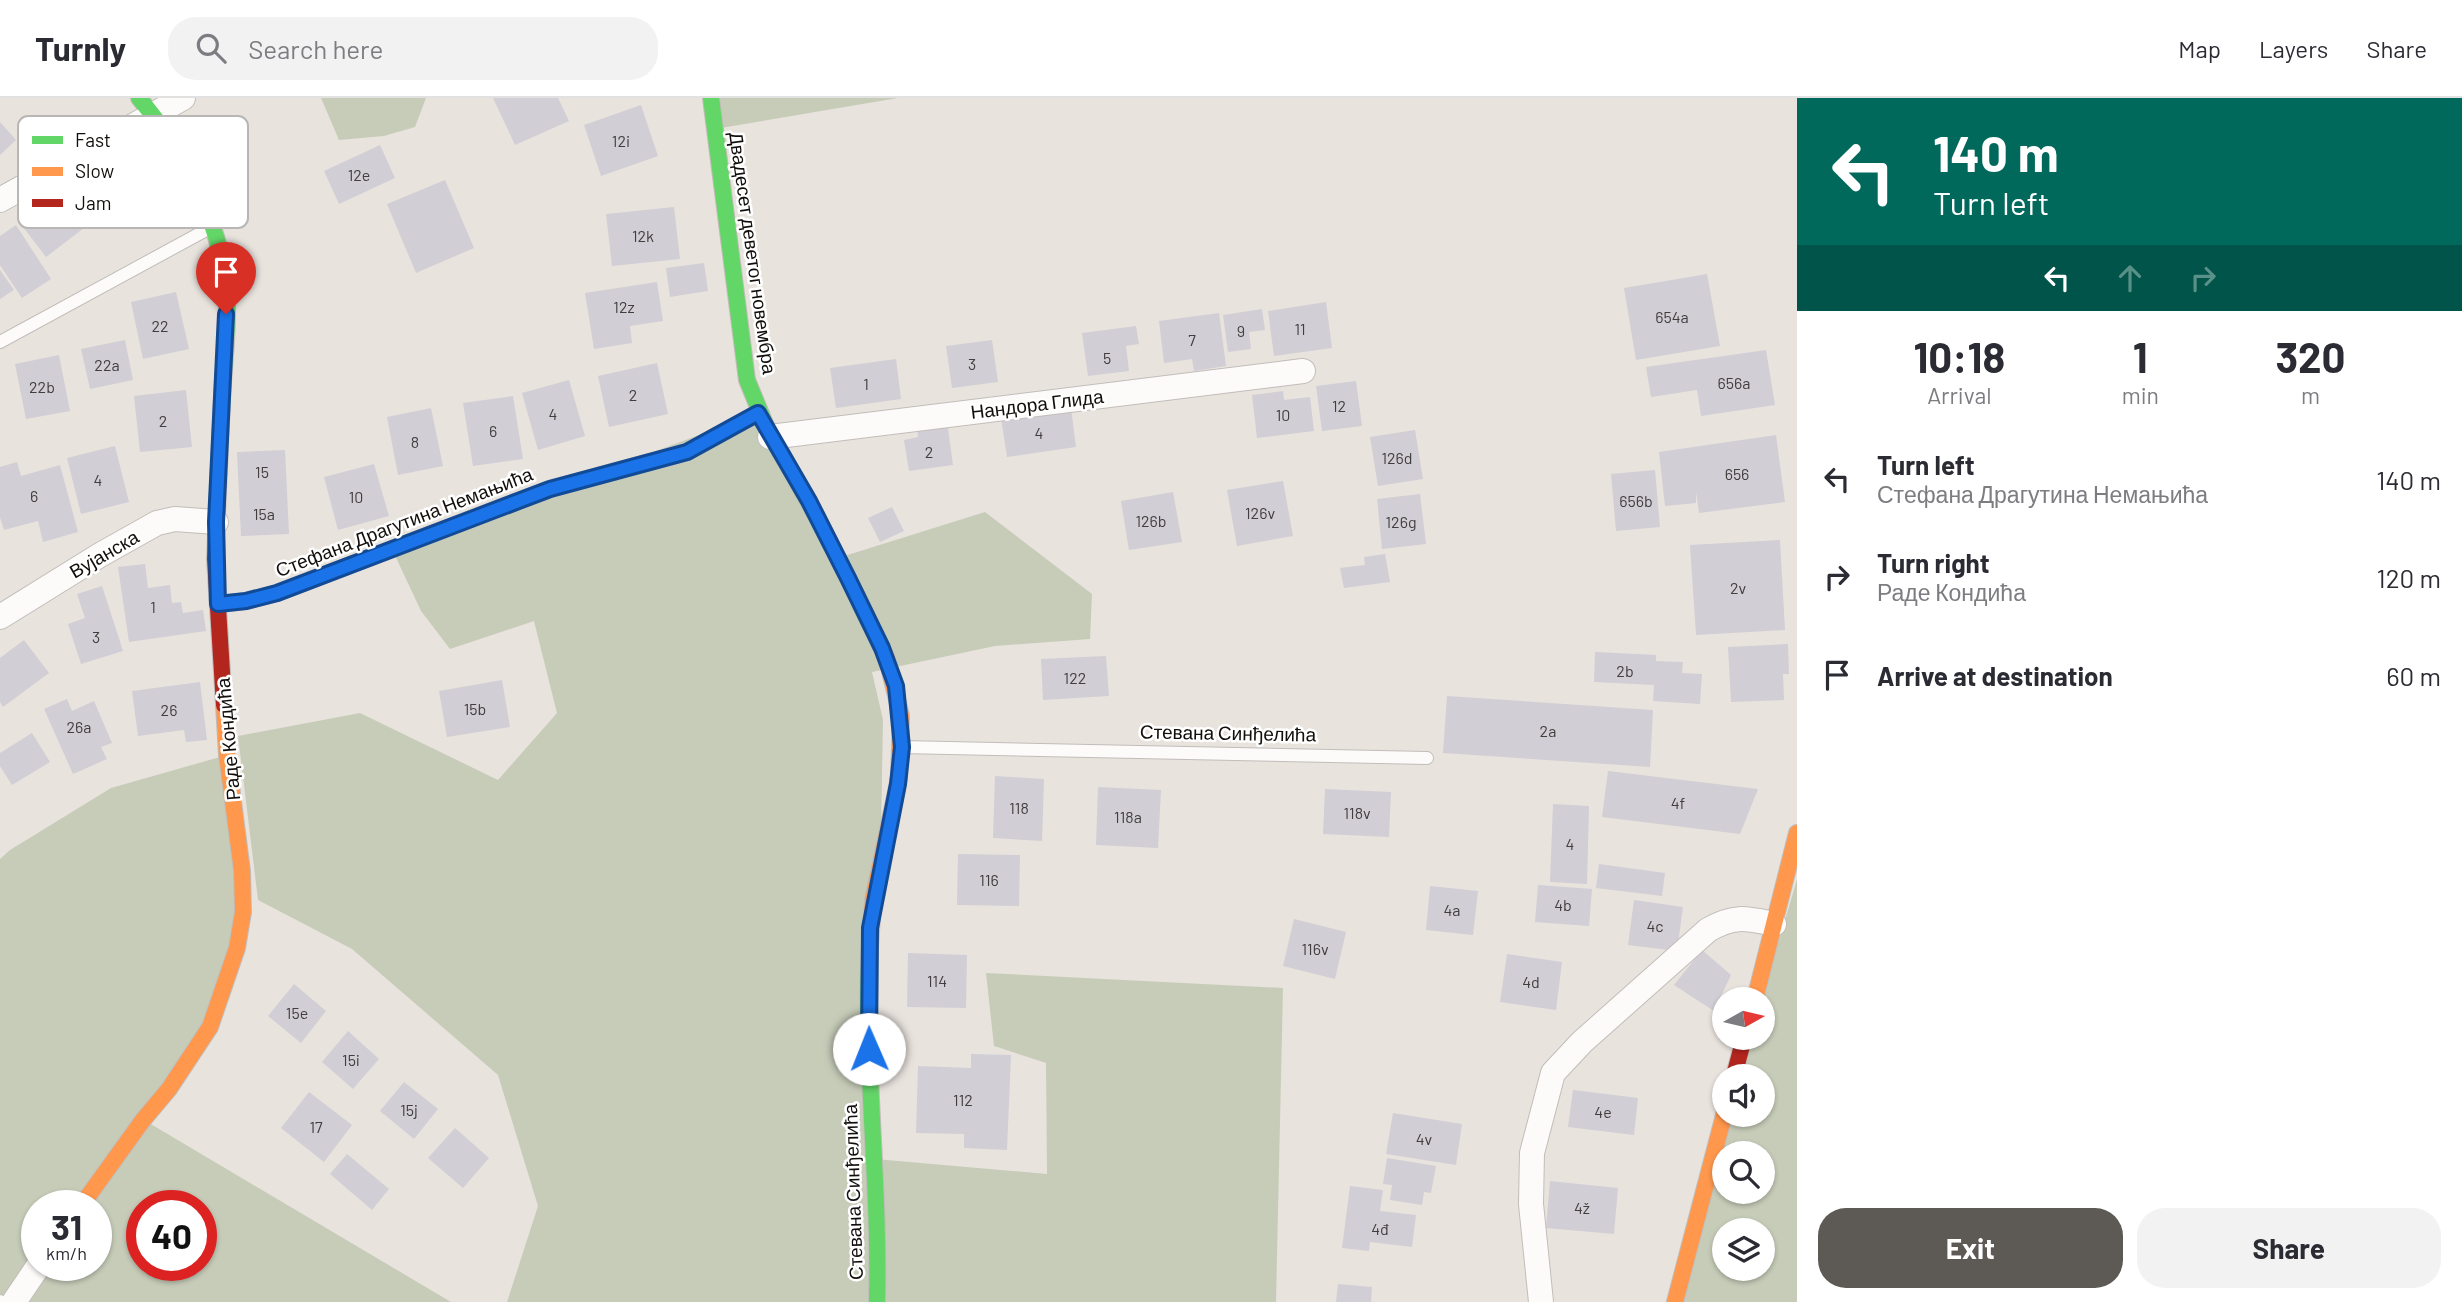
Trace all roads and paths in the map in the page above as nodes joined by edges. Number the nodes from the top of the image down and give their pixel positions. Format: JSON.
{"nodes":[{"id":1,"x":183,"y":98,"type":"edge"},
{"id":2,"x":711,"y":98,"type":"edge"},
{"id":3,"x":147,"y":105,"type":"edge"},
{"id":4,"x":130,"y":116,"type":"edge"},
{"id":5,"x":18,"y":188,"type":"edge"},
{"id":6,"x":0,"y":200,"type":"edge"},
{"id":7,"x":212,"y":228,"type":"joint"},
{"id":8,"x":0,"y":342,"type":"edge"},
{"id":9,"x":1303,"y":371,"type":"dead end"},
{"id":10,"x":758,"y":413,"type":"junction"},
{"id":11,"x":770,"y":437,"type":"junction"},
{"id":12,"x":216,"y":522,"type":"junction"},
{"id":13,"x":218,"y":604,"type":"junction"},
{"id":14,"x":0,"y":617,"type":"edge"},
{"id":15,"x":902,"y":747,"type":"junction"},
{"id":16,"x":1427,"y":758,"type":"dead end"},
{"id":17,"x":1797,"y":832,"type":"edge"},
{"id":18,"x":1792,"y":877,"type":"edge"},
{"id":19,"x":1774,"y":924,"type":"junction"},
{"id":20,"x":1758,"y":987,"type":"edge"},
{"id":21,"x":1721,"y":1127,"type":"edge"},
{"id":22,"x":92,"y":1190,"type":"edge"},
{"id":23,"x":28,"y":1281,"type":"edge"},
{"id":24,"x":14,"y":1302,"type":"edge"},
{"id":25,"x":877,"y":1302,"type":"edge"},
{"id":26,"x":1541,"y":1302,"type":"edge"},
{"id":27,"x":1675,"y":1302,"type":"edge"}],
"edges":[{"from":1,"to":3,"type":"street"},
{"from":2,"to":10,"type":"street","name":"Двадесет деветог новембра"},
{"from":3,"to":4,"type":"street"},
{"from":5,"to":6,"type":"street"},
{"from":7,"to":8,"type":"lane"},
{"from":7,"to":12,"type":"street","name":"Раде Кондића"},
{"from":9,"to":11,"type":"street","name":"Нандора Глида"},
{"from":10,"to":11,"type":"street","name":"Стевана Синђелића"},
{"from":10,"to":13,"type":"street","name":"Стефана Драгутина Немањића"},
{"from":11,"to":15,"type":"street","name":"Стевана Синђелића"},
{"from":12,"to":13,"type":"street","name":"Раде Кондића"},
{"from":12,"to":14,"type":"street","name":"Вујанска"},
{"from":13,"to":22,"type":"street","name":"Раде Кондића"},
{"from":15,"to":16,"type":"lane","name":"Стевана Синђелића"},
{"from":15,"to":25,"type":"street","name":"Стевана Синђелића"},
{"from":17,"to":18,"type":"street"},
{"from":18,"to":19,"type":"street"},
{"from":19,"to":20,"type":"street"},
{"from":19,"to":26,"type":"street"},
{"from":21,"to":27,"type":"street"},
{"from":23,"to":24,"type":"street"}]}
